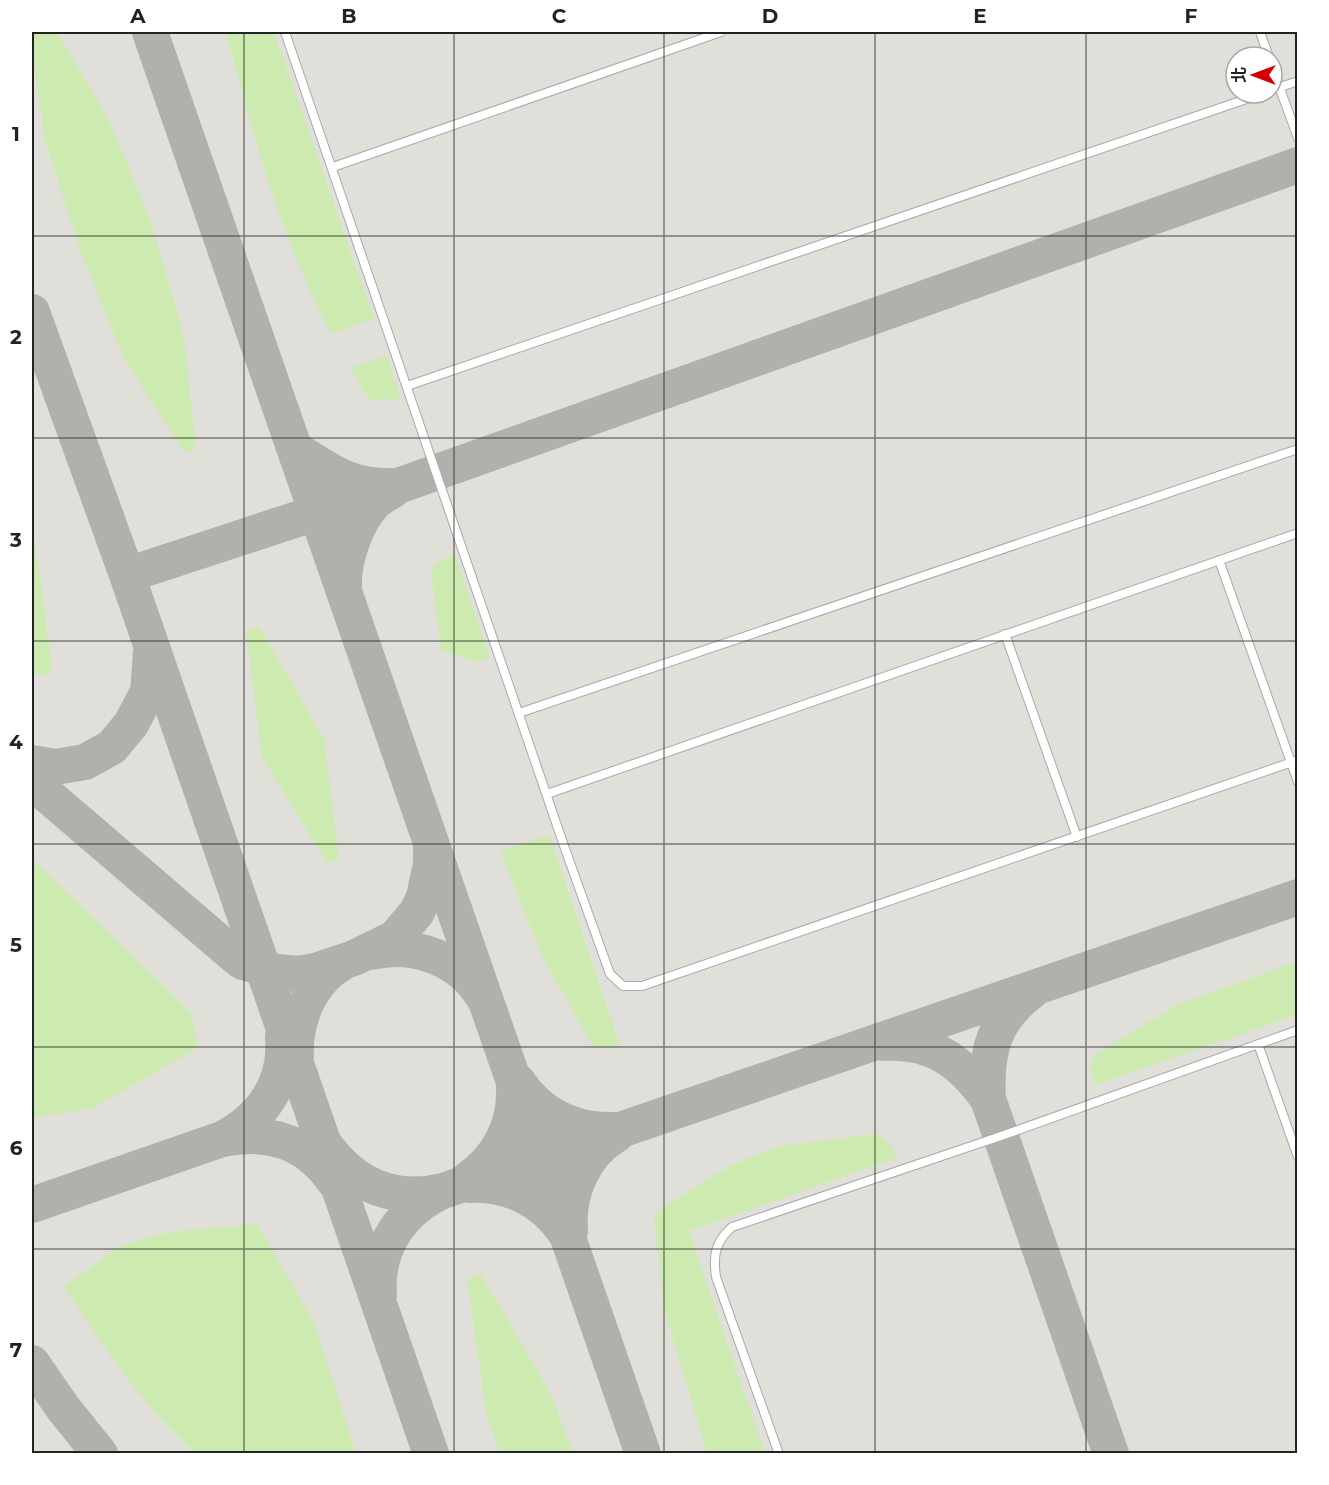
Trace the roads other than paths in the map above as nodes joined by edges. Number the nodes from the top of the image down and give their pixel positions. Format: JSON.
{"nodes":[{"id":1,"x":285,"y":32,"type":"edge"},
{"id":2,"x":721,"y":32,"type":"edge"},
{"id":3,"x":1229,"y":105,"type":"edge"},
{"id":4,"x":1283,"y":105,"type":"edge"},
{"id":5,"x":1298,"y":138,"type":"edge"},
{"id":6,"x":333,"y":167,"type":"junction"},
{"id":7,"x":407,"y":386,"type":"junction"},
{"id":8,"x":1298,"y":449,"type":"edge"},
{"id":9,"x":1298,"y":532,"type":"edge"},
{"id":10,"x":1219,"y":560,"type":"junction"},
{"id":11,"x":1005,"y":634,"type":"junction"},
{"id":12,"x":519,"y":713,"type":"junction"},
{"id":13,"x":1294,"y":761,"type":"edge"},
{"id":14,"x":1298,"y":782,"type":"edge"},
{"id":15,"x":546,"y":794,"type":"junction"},
{"id":16,"x":1077,"y":837,"type":"junction"},
{"id":17,"x":1298,"y":1030,"type":"edge"},
{"id":18,"x":1258,"y":1044,"type":"junction"},
{"id":19,"x":1298,"y":1157,"type":"edge"},
{"id":20,"x":779,"y":1454,"type":"edge"}],
"edges":[{"from":1,"to":6,"type":"lane"},
{"from":2,"to":6,"type":"lane"},
{"from":3,"to":7,"type":"lane"},
{"from":4,"to":5,"type":"lane"},
{"from":6,"to":7,"type":"lane"},
{"from":7,"to":12,"type":"lane"},
{"from":8,"to":12,"type":"lane"},
{"from":9,"to":10,"type":"lane"},
{"from":10,"to":11,"type":"lane"},
{"from":10,"to":13,"type":"lane"},
{"from":11,"to":15,"type":"lane"},
{"from":11,"to":16,"type":"lane"},
{"from":12,"to":15,"type":"lane"},
{"from":13,"to":14,"type":"lane"},
{"from":13,"to":16,"type":"lane"},
{"from":15,"to":16,"type":"lane"},
{"from":17,"to":18,"type":"lane"},
{"from":18,"to":19,"type":"lane"},
{"from":18,"to":20,"type":"lane"}]}
